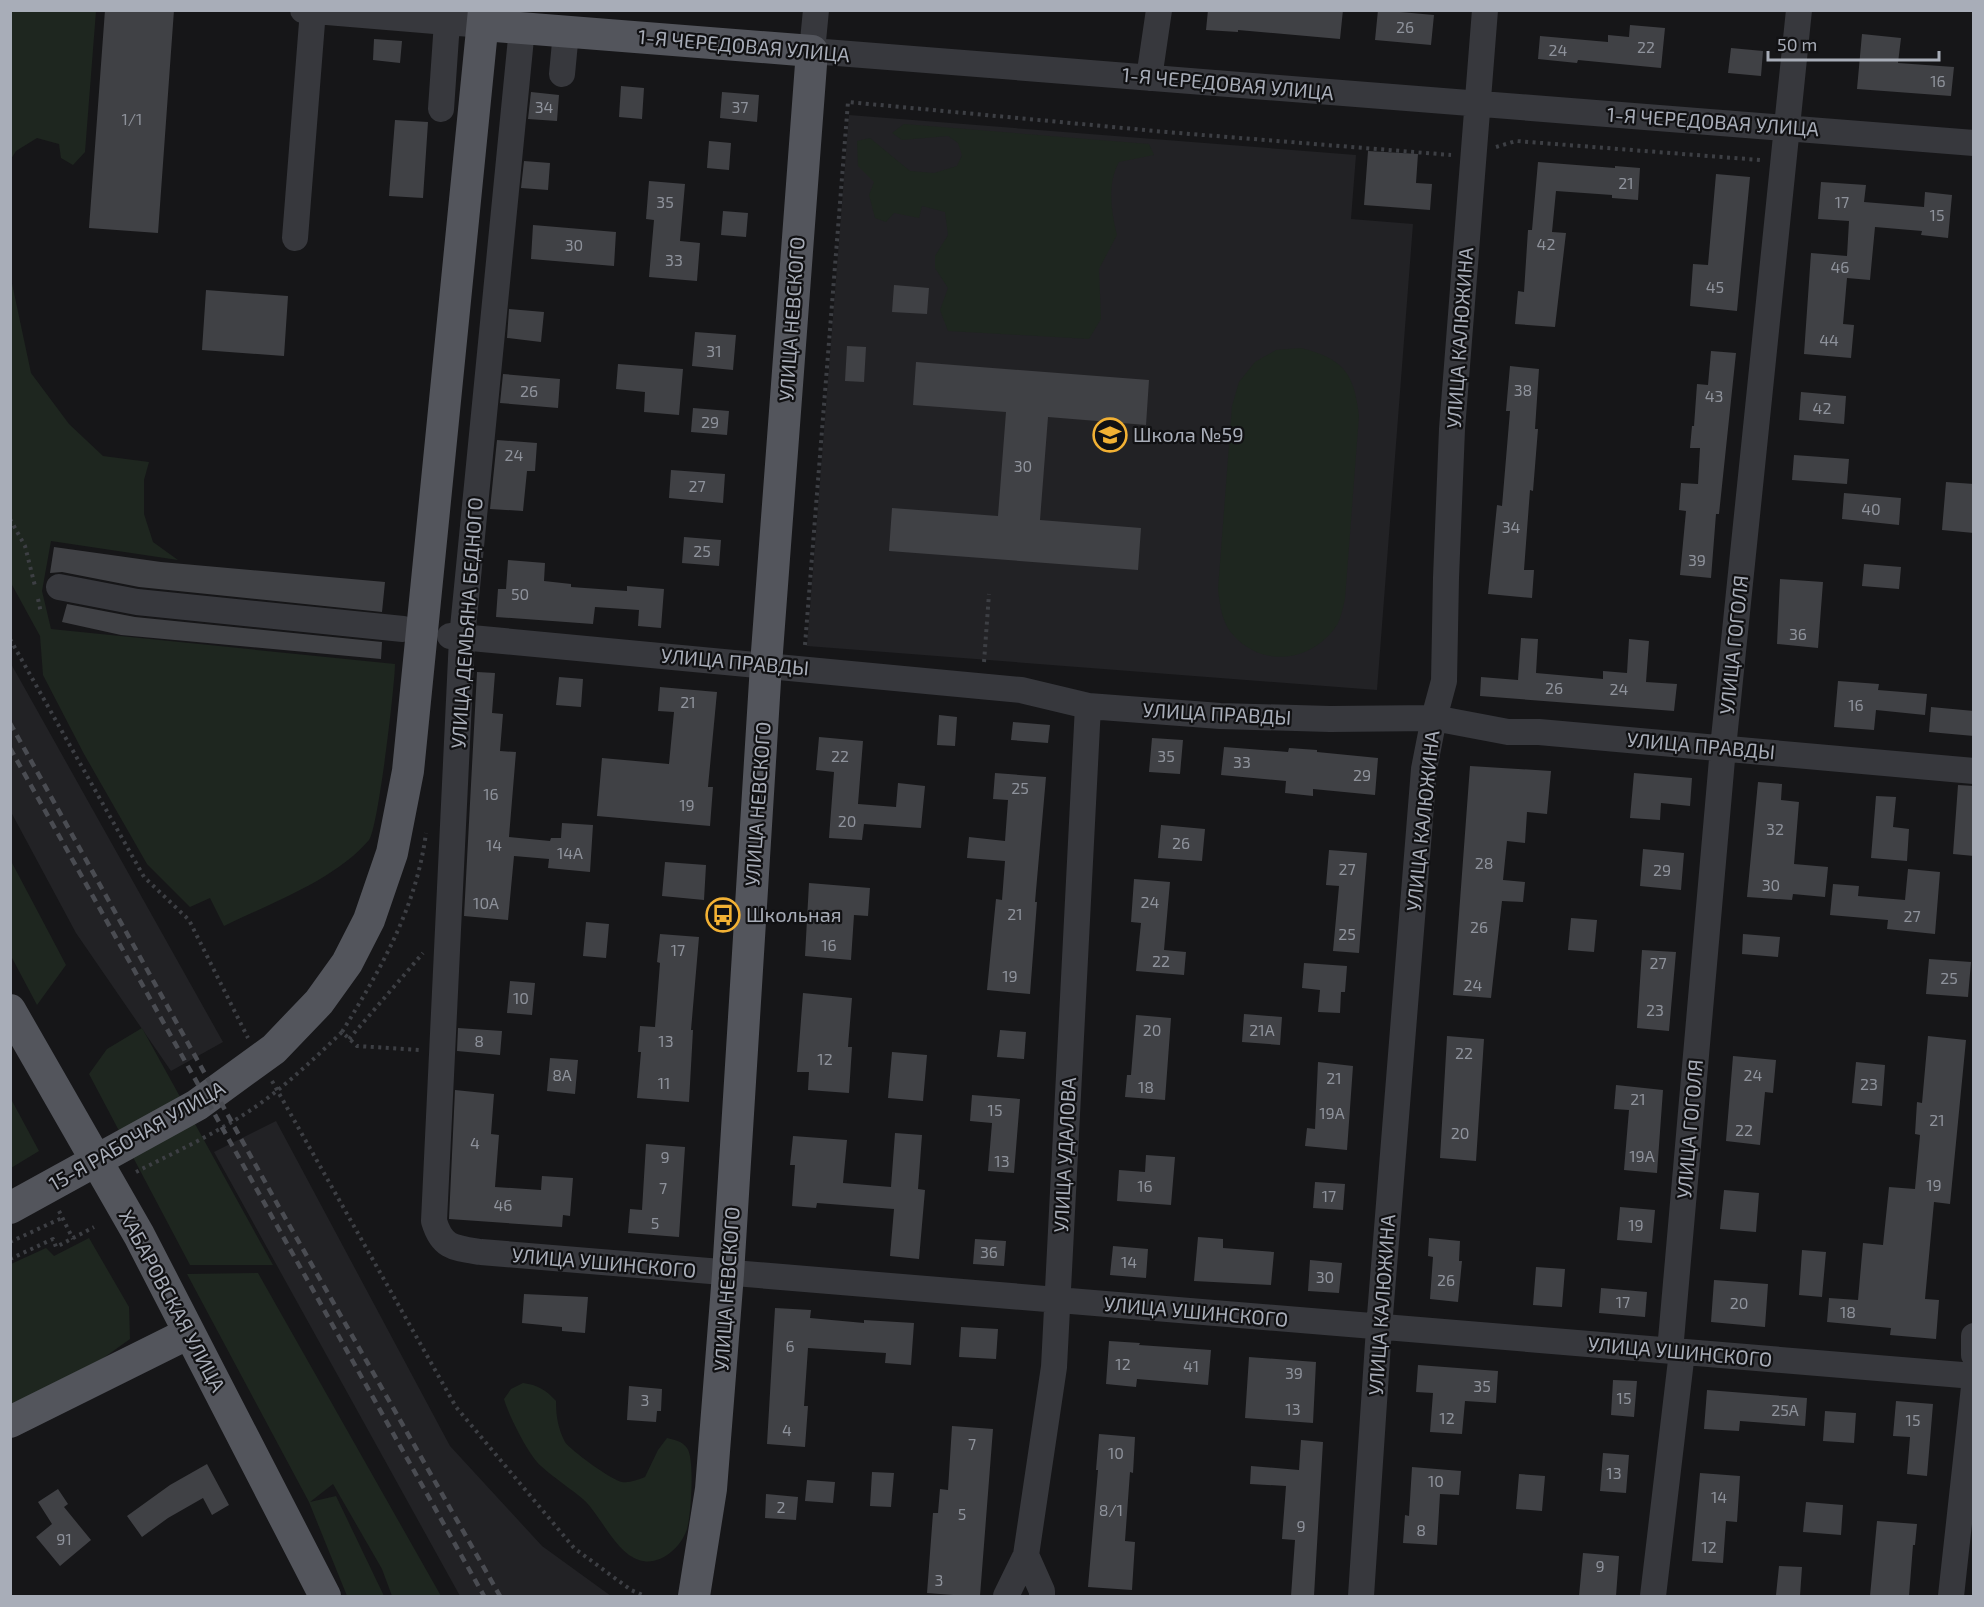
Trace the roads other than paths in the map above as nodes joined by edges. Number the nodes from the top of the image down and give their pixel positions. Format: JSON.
{"nodes":[{"id":1,"x":303,"y":10,"type":"edge"},
{"id":2,"x":816,"y":10,"type":"edge"},
{"id":3,"x":1159,"y":10,"type":"edge"},
{"id":4,"x":1485,"y":10,"type":"edge"},
{"id":5,"x":1799,"y":10,"type":"edge"},
{"id":6,"x":313,"y":11,"type":"edge"},
{"id":7,"x":484,"y":18,"type":"edge"},
{"id":8,"x":447,"y":22,"type":"junction"},
{"id":9,"x":522,"y":28,"type":"junction"},
{"id":10,"x":566,"y":32,"type":"junction"},
{"id":11,"x":812,"y":51,"type":"junction"},
{"id":12,"x":562,"y":74,"type":"dead end"},
{"id":13,"x":1149,"y":78,"type":"junction"},
{"id":14,"x":1478,"y":104,"type":"junction"},
{"id":15,"x":441,"y":109,"type":"dead end"},
{"id":16,"x":1788,"y":128,"type":"junction"},
{"id":17,"x":1974,"y":143,"type":"edge"},
{"id":18,"x":295,"y":238,"type":"dead end"},
{"id":19,"x":59,"y":587,"type":"dead end"},
{"id":20,"x":425,"y":601,"type":"joint"},
{"id":21,"x":403,"y":628,"type":"dead end"},
{"id":22,"x":456,"y":637,"type":"junction"},
{"id":23,"x":766,"y":665,"type":"junction"},
{"id":24,"x":1088,"y":706,"type":"junction"},
{"id":25,"x":1434,"y":718,"type":"junction"},
{"id":26,"x":1723,"y":748,"type":"junction"},
{"id":27,"x":1974,"y":771,"type":"edge"},
{"id":28,"x":10,"y":1010,"type":"edge"},
{"id":29,"x":10,"y":1208,"type":"edge"},
{"id":30,"x":434,"y":1221,"type":"joint"},
{"id":31,"x":728,"y":1274,"type":"junction"},
{"id":32,"x":1057,"y":1300,"type":"junction"},
{"id":33,"x":1379,"y":1328,"type":"junction"},
{"id":34,"x":189,"y":1333,"type":"junction"},
{"id":35,"x":1974,"y":1336,"type":"edge"},
{"id":36,"x":1676,"y":1352,"type":"junction"},
{"id":37,"x":1974,"y":1355,"type":"edge"},
{"id":38,"x":1974,"y":1376,"type":"edge"},
{"id":39,"x":1974,"y":1387,"type":"edge"},
{"id":40,"x":10,"y":1422,"type":"edge"},
{"id":41,"x":1026,"y":1555,"type":"junction"},
{"id":42,"x":325,"y":1596,"type":"edge"},
{"id":43,"x":694,"y":1596,"type":"edge"},
{"id":44,"x":1006,"y":1596,"type":"edge"},
{"id":45,"x":1042,"y":1596,"type":"edge"},
{"id":46,"x":1361,"y":1596,"type":"edge"},
{"id":47,"x":1653,"y":1596,"type":"edge"},
{"id":48,"x":1951,"y":1596,"type":"edge"}],
"edges":[{"from":1,"to":6,"type":"street"},
{"from":2,"to":11,"type":"street","name":"УЛИЦА НЕВСКОГО"},
{"from":3,"to":13,"type":"street"},
{"from":4,"to":14,"type":"street","name":"УЛИЦА КАЛЮЖИНА"},
{"from":5,"to":16,"type":"street","name":"УЛИЦА ГОГОЛЯ"},
{"from":6,"to":8,"type":"street"},
{"from":6,"to":18,"type":"street"},
{"from":7,"to":8,"type":"street"},
{"from":7,"to":9,"type":"main road","name":"1-Я ЧЕРЕДОВАЯ УЛИЦА"},
{"from":7,"to":20,"type":"main road","name":"УЛИЦА ДЕМЬЯНА БЕДНОГО"},
{"from":8,"to":15,"type":"street"},
{"from":9,"to":10,"type":"main road","name":"1-Я ЧЕРЕДОВАЯ УЛИЦА"},
{"from":9,"to":22,"type":"street","name":"УЛИЦА ДЕМЬЯНА БЕДНОГО"},
{"from":10,"to":11,"type":"main road","name":"1-Я ЧЕРЕДОВАЯ УЛИЦА"},
{"from":10,"to":12,"type":"street"},
{"from":11,"to":13,"type":"street","name":"1-Я ЧЕРЕДОВАЯ УЛИЦА"},
{"from":11,"to":23,"type":"main road","name":"УЛИЦА НЕВСКОГО"},
{"from":13,"to":14,"type":"street","name":"1-Я ЧЕРЕДОВАЯ УЛИЦА"},
{"from":14,"to":16,"type":"street","name":"1-Я ЧЕРЕДОВАЯ УЛИЦА"},
{"from":14,"to":25,"type":"street","name":"УЛИЦА КАЛЮЖИНА"},
{"from":16,"to":17,"type":"street","name":"1-Я ЧЕРЕДОВАЯ УЛИЦА"},
{"from":16,"to":26,"type":"street","name":"УЛИЦА ГОГОЛЯ"},
{"from":19,"to":21,"type":"street"},
{"from":20,"to":29,"type":"main road","name":"15-Я РАБОЧАЯ УЛИЦА"},
{"from":22,"to":23,"type":"street","name":"УЛИЦА ПРАВДЫ"},
{"from":22,"to":30,"type":"street","name":"УЛИЦА ДЕМЬЯНА БЕДНОГО"},
{"from":23,"to":24,"type":"street","name":"УЛИЦА ПРАВДЫ"},
{"from":23,"to":31,"type":"main road","name":"УЛИЦА НЕВСКОГО"},
{"from":24,"to":25,"type":"street","name":"УЛИЦА ПРАВДЫ"},
{"from":24,"to":32,"type":"street","name":"УЛИЦА УДАЛОВА"},
{"from":25,"to":26,"type":"street","name":"УЛИЦА ПРАВДЫ"},
{"from":25,"to":33,"type":"street","name":"УЛИЦА КАЛЮЖИНА"},
{"from":26,"to":27,"type":"street","name":"УЛИЦА ПРАВДЫ"},
{"from":26,"to":36,"type":"street","name":"УЛИЦА ГОГОЛЯ"},
{"from":28,"to":34,"type":"main road","name":"ХАБАРОВСКАЯ УЛИЦА"},
{"from":30,"to":31,"type":"street","name":"УЛИЦА УШИНСКОГО"},
{"from":31,"to":32,"type":"street","name":"УЛИЦА УШИНСКОГО"},
{"from":31,"to":43,"type":"main road","name":"УЛИЦА НЕВСКОГО"},
{"from":32,"to":33,"type":"street","name":"УЛИЦА УШИНСКОГО"},
{"from":32,"to":41,"type":"street","name":"УЛИЦА УДАЛОВА"},
{"from":33,"to":36,"type":"street","name":"УЛИЦА УШИНСКОГО"},
{"from":33,"to":46,"type":"street","name":"УЛИЦА КАЛЮЖИНА"},
{"from":34,"to":40,"type":"main road"},
{"from":34,"to":42,"type":"main road","name":"ХАБАРОВСКАЯ УЛИЦА"},
{"from":35,"to":37,"type":"street"},
{"from":36,"to":38,"type":"street","name":"УЛИЦА УШИНСКОГО"},
{"from":36,"to":47,"type":"street","name":"УЛИЦА ГОГОЛЯ"},
{"from":39,"to":48,"type":"street"},
{"from":41,"to":44,"type":"street","name":"УЛИЦА УДАЛОВА"},
{"from":41,"to":45,"type":"street"}]}
